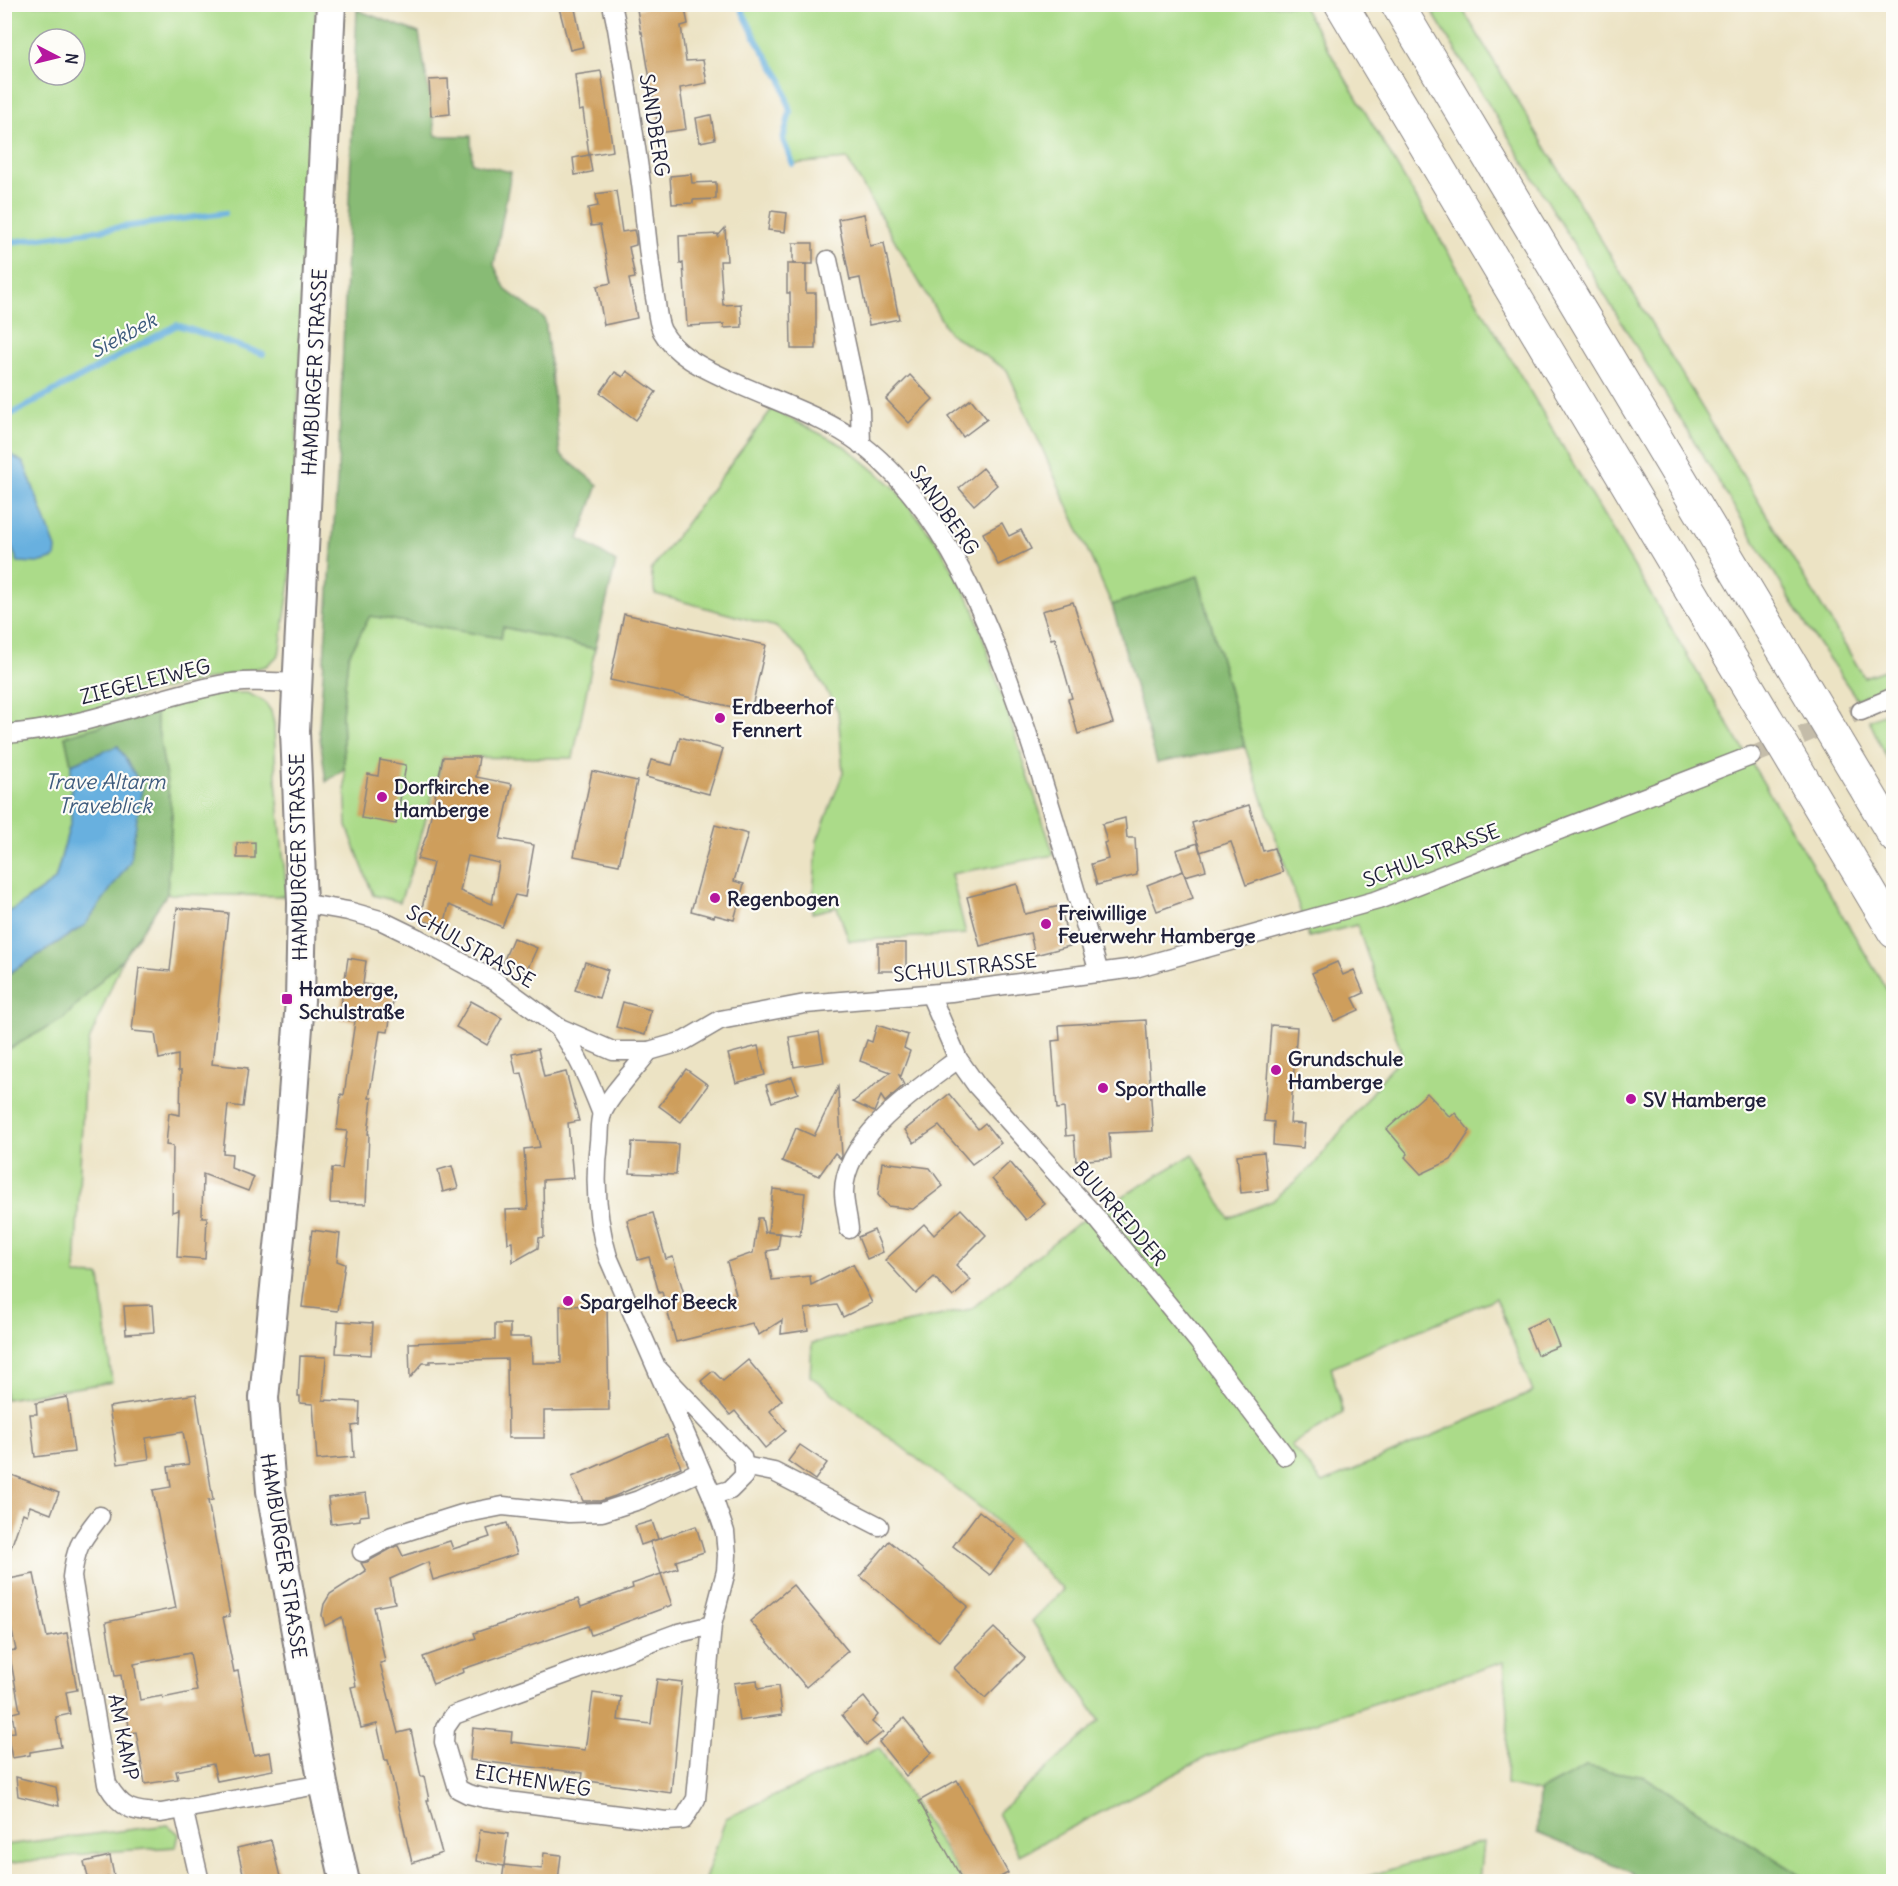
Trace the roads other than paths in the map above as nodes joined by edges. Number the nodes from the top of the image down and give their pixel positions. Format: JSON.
{"nodes":[{"id":1,"x":331,"y":4,"type":"edge"},
{"id":2,"x":612,"y":4,"type":"edge"},
{"id":3,"x":1341,"y":4,"type":"edge"},
{"id":4,"x":1397,"y":4,"type":"edge"},
{"id":5,"x":828,"y":260,"type":"dead end"},
{"id":6,"x":861,"y":444,"type":"junction"},
{"id":7,"x":297,"y":683,"type":"junction"},
{"id":8,"x":1893,"y":697,"type":"edge"},
{"id":9,"x":1861,"y":711,"type":"tunnel mouth"},
{"id":10,"x":4,"y":734,"type":"edge"},
{"id":11,"x":1751,"y":756,"type":"tunnel mouth"},
{"id":12,"x":1893,"y":836,"type":"edge"},
{"id":13,"x":302,"y":903,"type":"junction"},
{"id":14,"x":1893,"y":932,"type":"edge"},
{"id":15,"x":1099,"y":974,"type":"junction"},
{"id":16,"x":930,"y":994,"type":"junction"},
{"id":17,"x":558,"y":1027,"type":"junction"},
{"id":18,"x":650,"y":1051,"type":"junction"},
{"id":19,"x":958,"y":1059,"type":"junction"},
{"id":20,"x":602,"y":1114,"type":"junction"},
{"id":21,"x":849,"y":1229,"type":"dead end"},
{"id":22,"x":658,"y":1369,"type":"junction"},
{"id":23,"x":1285,"y":1456,"type":"dead end"},
{"id":24,"x":744,"y":1466,"type":"junction"},
{"id":25,"x":700,"y":1471,"type":"junction"},
{"id":26,"x":712,"y":1495,"type":"junction"},
{"id":27,"x":100,"y":1516,"type":"dead end"},
{"id":28,"x":879,"y":1526,"type":"dead end"},
{"id":29,"x":362,"y":1552,"type":"dead end"},
{"id":30,"x":712,"y":1625,"type":"junction"},
{"id":31,"x":323,"y":1784,"type":"junction"},
{"id":32,"x":183,"y":1808,"type":"junction"},
{"id":33,"x":200,"y":1881,"type":"edge"},
{"id":34,"x":345,"y":1881,"type":"edge"}],
"edges":[{"from":1,"to":7,"type":"main road","name":"HAMBURGER STRASSE"},
{"from":2,"to":6,"type":"street","name":"SANDBERG"},
{"from":3,"to":14,"type":"highway"},
{"from":4,"to":12,"type":"highway"},
{"from":5,"to":6,"type":"street"},
{"from":6,"to":15,"type":"street","name":"SANDBERG"},
{"from":7,"to":10,"type":"street","name":"ZIEGELEIWEG"},
{"from":7,"to":13,"type":"main road","name":"HAMBURGER STRASSE"},
{"from":8,"to":9,"type":"street"},
{"from":11,"to":15,"type":"street","name":"SCHULSTRASSE"},
{"from":13,"to":17,"type":"street","name":"SCHULSTRASSE"},
{"from":13,"to":31,"type":"main road","name":"HAMBURGER STRASSE"},
{"from":15,"to":16,"type":"street","name":"SCHULSTRASSE"},
{"from":16,"to":18,"type":"street","name":"SCHULSTRASSE"},
{"from":16,"to":19,"type":"street","name":"BUURREDDER"},
{"from":17,"to":18,"type":"street","name":"SCHULSTRASSE"},
{"from":17,"to":20,"type":"street","name":"EICHENWEG"},
{"from":18,"to":20,"type":"street","name":"EICHENWEG"},
{"from":19,"to":21,"type":"street"},
{"from":19,"to":23,"type":"street","name":"BUURREDDER"},
{"from":20,"to":22,"type":"street","name":"EICHENWEG"},
{"from":22,"to":24,"type":"street","name":"EICHENWEG"},
{"from":22,"to":25,"type":"street","name":"EICHENWEG"},
{"from":24,"to":26,"type":"street"},
{"from":24,"to":28,"type":"street"},
{"from":25,"to":26,"type":"street","name":"EICHENWEG"},
{"from":25,"to":29,"type":"street"},
{"from":26,"to":30,"type":"street","name":"EICHENWEG"},
{"from":27,"to":32,"type":"street","name":"AM KAMP"},
{"from":30,"to":30,"type":"street","name":"EICHENWEG"},
{"from":31,"to":32,"type":"street","name":"AM KAMP"},
{"from":31,"to":34,"type":"main road","name":"HAMBURGER STRASSE"},
{"from":32,"to":33,"type":"street"}]}
